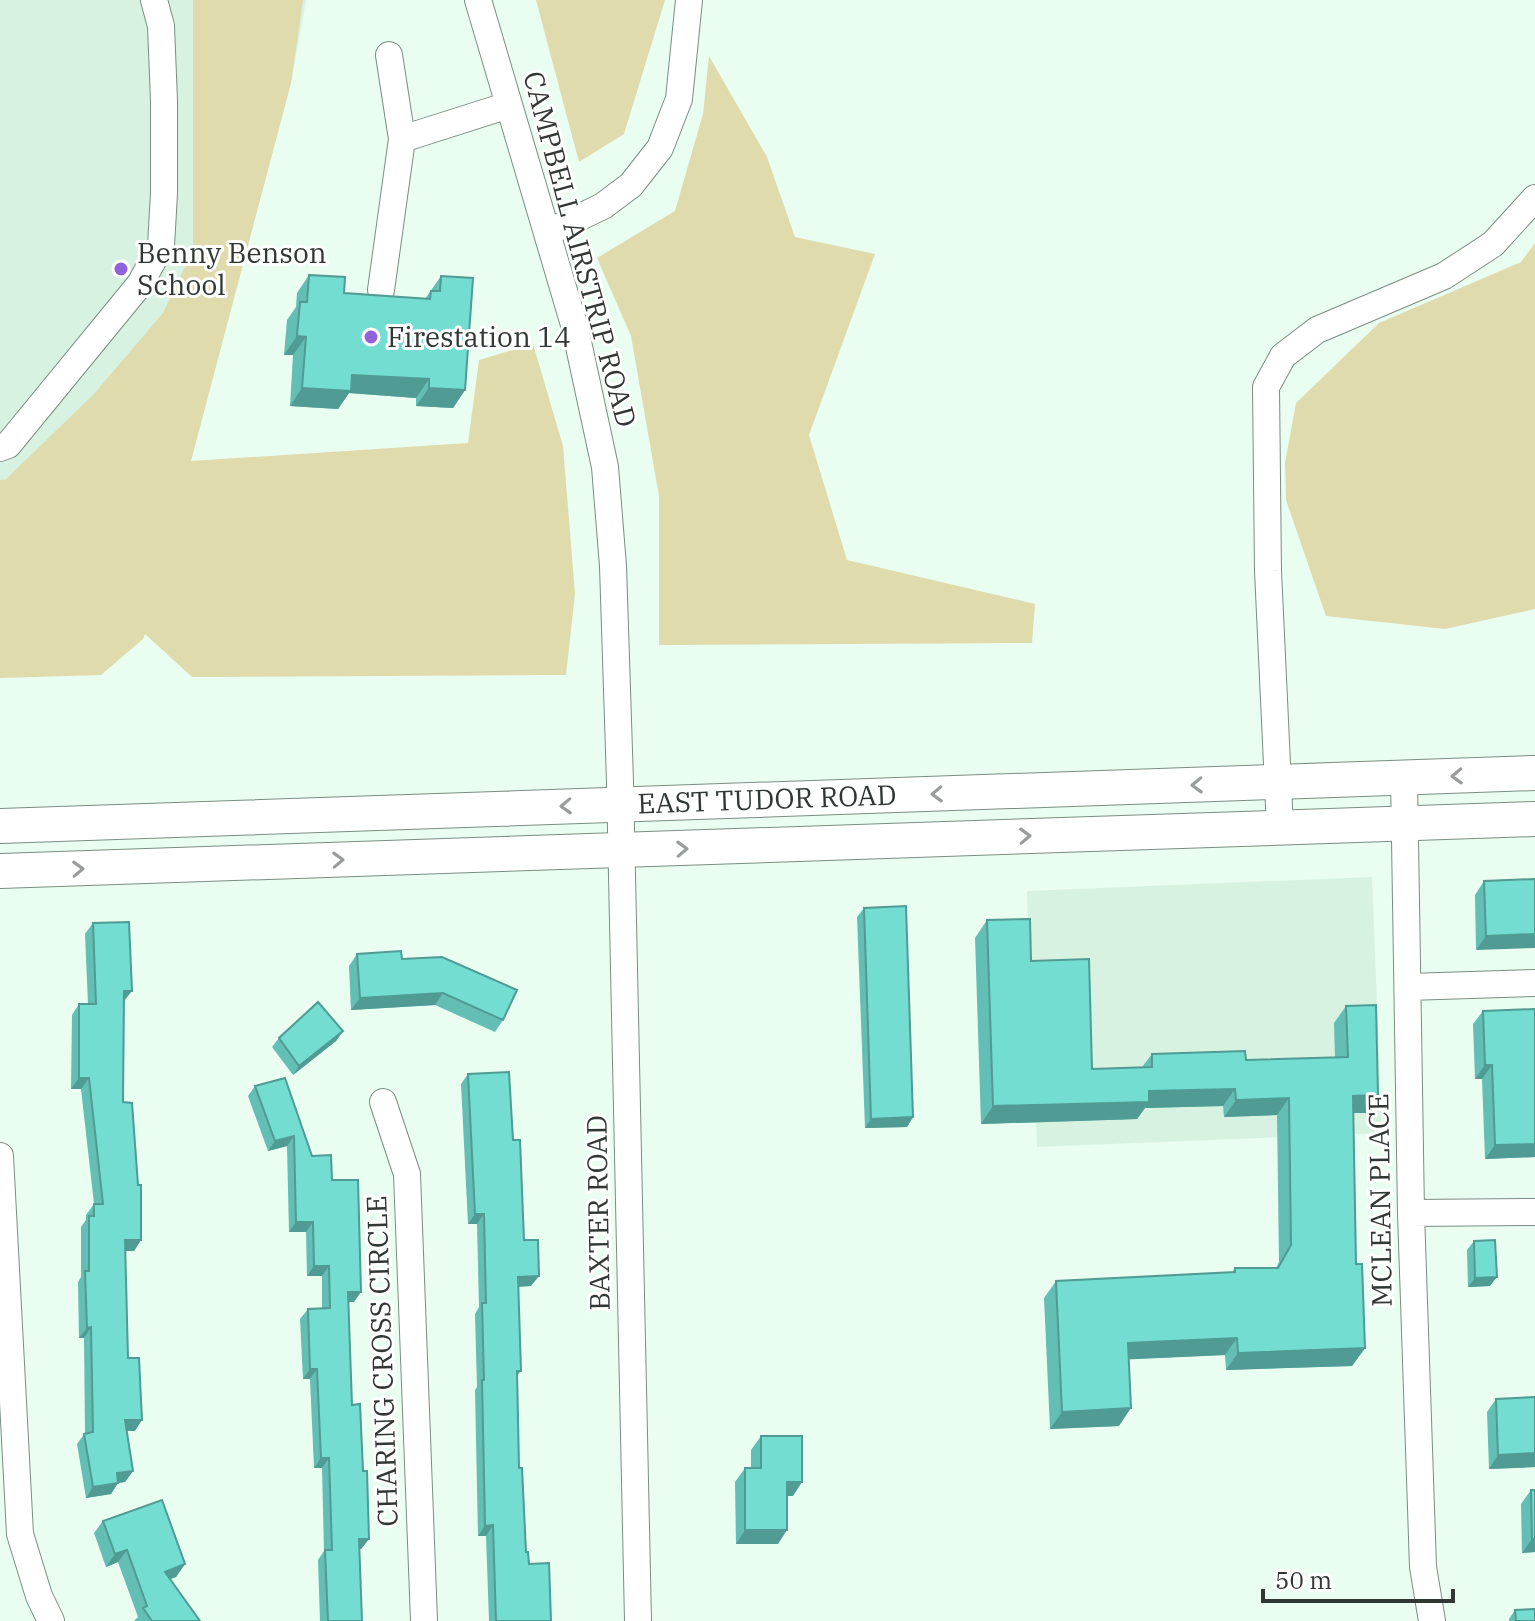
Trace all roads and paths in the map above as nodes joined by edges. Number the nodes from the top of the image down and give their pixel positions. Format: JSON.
{"nodes":[{"id":1,"x":154,"y":0,"type":"edge"},
{"id":2,"x":478,"y":0,"type":"edge"},
{"id":3,"x":689,"y":0,"type":"edge"},
{"id":4,"x":389,"y":55,"type":"dead end"},
{"id":5,"x":509,"y":105,"type":"junction"},
{"id":6,"x":402,"y":139,"type":"junction"},
{"id":7,"x":1535,"y":198,"type":"edge"},
{"id":8,"x":547,"y":233,"type":"junction"},
{"id":9,"x":381,"y":290,"type":"dead end"},
{"id":10,"x":0,"y":448,"type":"edge"},
{"id":11,"x":1535,"y":773,"type":"edge"},
{"id":12,"x":1404,"y":777,"type":"junction"},
{"id":13,"x":1278,"y":782,"type":"junction"},
{"id":14,"x":620,"y":804,"type":"junction"},
{"id":15,"x":1535,"y":819,"type":"edge"},
{"id":16,"x":1406,"y":823,"type":"junction"},
{"id":17,"x":0,"y":826,"type":"edge"},
{"id":18,"x":1280,"y":828,"type":"junction"},
{"id":19,"x":621,"y":851,"type":"junction"},
{"id":20,"x":0,"y":871,"type":"edge"},
{"id":21,"x":1535,"y":983,"type":"edge"},
{"id":22,"x":1408,"y":987,"type":"junction"},
{"id":23,"x":383,"y":1102,"type":"dead end"},
{"id":24,"x":0,"y":1156,"type":"edge"},
{"id":25,"x":1535,"y":1212,"type":"edge"},
{"id":26,"x":1411,"y":1213,"type":"junction"},
{"id":27,"x":51,"y":1621,"type":"edge"},
{"id":28,"x":424,"y":1621,"type":"edge"},
{"id":29,"x":638,"y":1621,"type":"edge"},
{"id":30,"x":1432,"y":1621,"type":"edge"}],
"edges":[{"from":1,"to":10,"type":"street"},
{"from":2,"to":5,"type":"street","name":"CAMPBELL AIRSTRIP ROAD"},
{"from":3,"to":8,"type":"street"},
{"from":4,"to":6,"type":"street"},
{"from":5,"to":6,"type":"street"},
{"from":5,"to":8,"type":"street","name":"CAMPBELL AIRSTRIP ROAD"},
{"from":6,"to":9,"type":"street"},
{"from":7,"to":13,"type":"street"},
{"from":8,"to":14,"type":"street","name":"CAMPBELL AIRSTRIP ROAD"},
{"from":11,"to":12,"type":"main road","name":"EAST TUDOR ROAD","one_way":true},
{"from":12,"to":13,"type":"main road","name":"EAST TUDOR ROAD"},
{"from":12,"to":16,"type":"street","name":"MCLEAN PLACE"},
{"from":13,"to":14,"type":"main road","name":"EAST TUDOR ROAD","one_way":true},
{"from":13,"to":18,"type":"street"},
{"from":14,"to":17,"type":"main road","name":"EAST TUDOR ROAD","one_way":true},
{"from":14,"to":19,"type":"street","name":"BAXTER ROAD"},
{"from":15,"to":16,"type":"main road","name":"EAST TUDOR ROAD"},
{"from":16,"to":18,"type":"main road","name":"EAST TUDOR ROAD"},
{"from":16,"to":22,"type":"street","name":"MCLEAN PLACE"},
{"from":19,"to":18,"type":"main road","name":"EAST TUDOR ROAD","one_way":true},
{"from":20,"to":19,"type":"main road","name":"EAST TUDOR ROAD","one_way":true},
{"from":19,"to":29,"type":"street","name":"BAXTER ROAD"},
{"from":21,"to":22,"type":"street"},
{"from":22,"to":26,"type":"street","name":"MCLEAN PLACE"},
{"from":23,"to":28,"type":"street","name":"CHARING CROSS CIRCLE"},
{"from":24,"to":27,"type":"street"},
{"from":25,"to":26,"type":"street"},
{"from":26,"to":30,"type":"street","name":"MCLEAN PLACE"}]}
